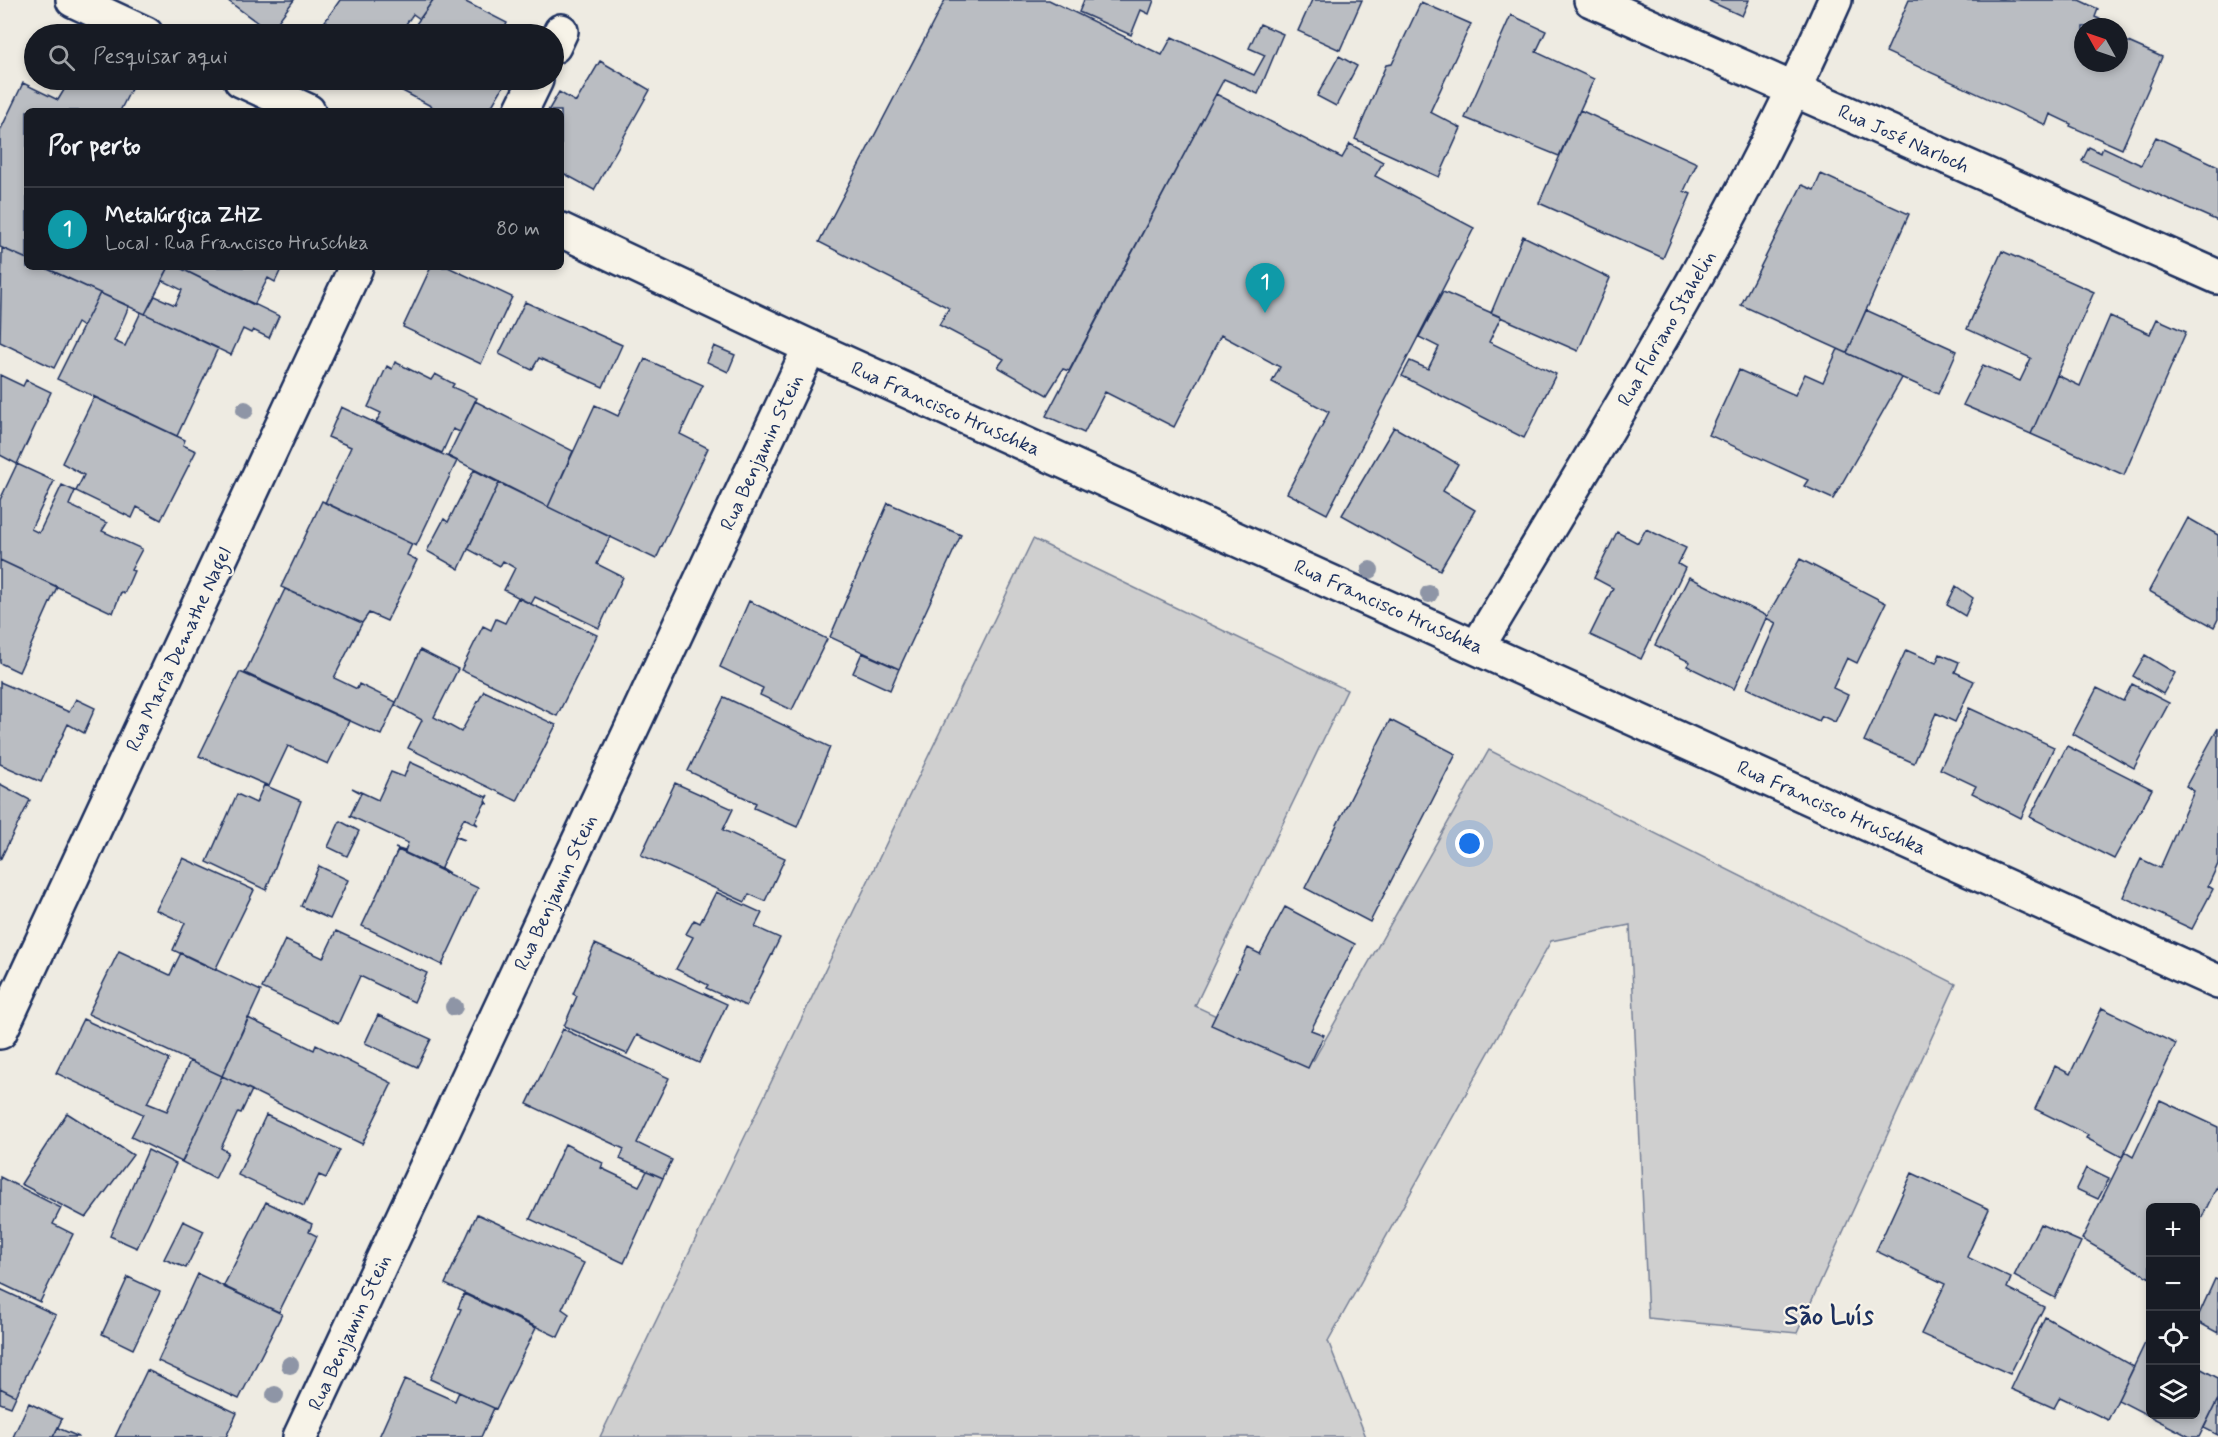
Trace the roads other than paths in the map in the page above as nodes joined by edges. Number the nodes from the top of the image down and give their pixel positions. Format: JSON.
{"nodes":[{"id":1,"x":73,"y":0,"type":"edge"},
{"id":2,"x":1591,"y":0,"type":"edge"},
{"id":3,"x":1834,"y":0,"type":"edge"},
{"id":4,"x":125,"y":24,"type":"edge"},
{"id":5,"x":263,"y":90,"type":"edge"},
{"id":6,"x":531,"y":90,"type":"edge"},
{"id":7,"x":1795,"y":91,"type":"junction"},
{"id":8,"x":302,"y":108,"type":"edge"},
{"id":9,"x":522,"y":108,"type":"edge"},
{"id":10,"x":564,"y":231,"type":"edge"},
{"id":11,"x":355,"y":270,"type":"edge"},
{"id":12,"x":2218,"y":277,"type":"edge"},
{"id":13,"x":810,"y":347,"type":"junction"},
{"id":14,"x":1478,"y":646,"type":"junction"},
{"id":15,"x":2218,"y":982,"type":"edge"},
{"id":16,"x":0,"y":1032,"type":"edge"},
{"id":17,"x":300,"y":1437,"type":"edge"}],
"edges":[{"from":1,"to":4,"type":"street"},
{"from":2,"to":7,"type":"street","name":"Rua José Narloch"},
{"from":3,"to":7,"type":"street","name":"Rua Floriano Stahelin"},
{"from":5,"to":8,"type":"street"},
{"from":6,"to":9,"type":"street"},
{"from":7,"to":12,"type":"street","name":"Rua José Narloch"},
{"from":7,"to":14,"type":"street","name":"Rua Floriano Stahelin"},
{"from":10,"to":13,"type":"street","name":"Rua Francisco Hruschka"},
{"from":11,"to":16,"type":"street","name":"Rua Maria Demathe Nagel"},
{"from":13,"to":14,"type":"street","name":"Rua Francisco Hruschka"},
{"from":13,"to":17,"type":"street","name":"Rua Benjamin Stein"},
{"from":14,"to":15,"type":"street","name":"Rua Francisco Hruschka"}]}
